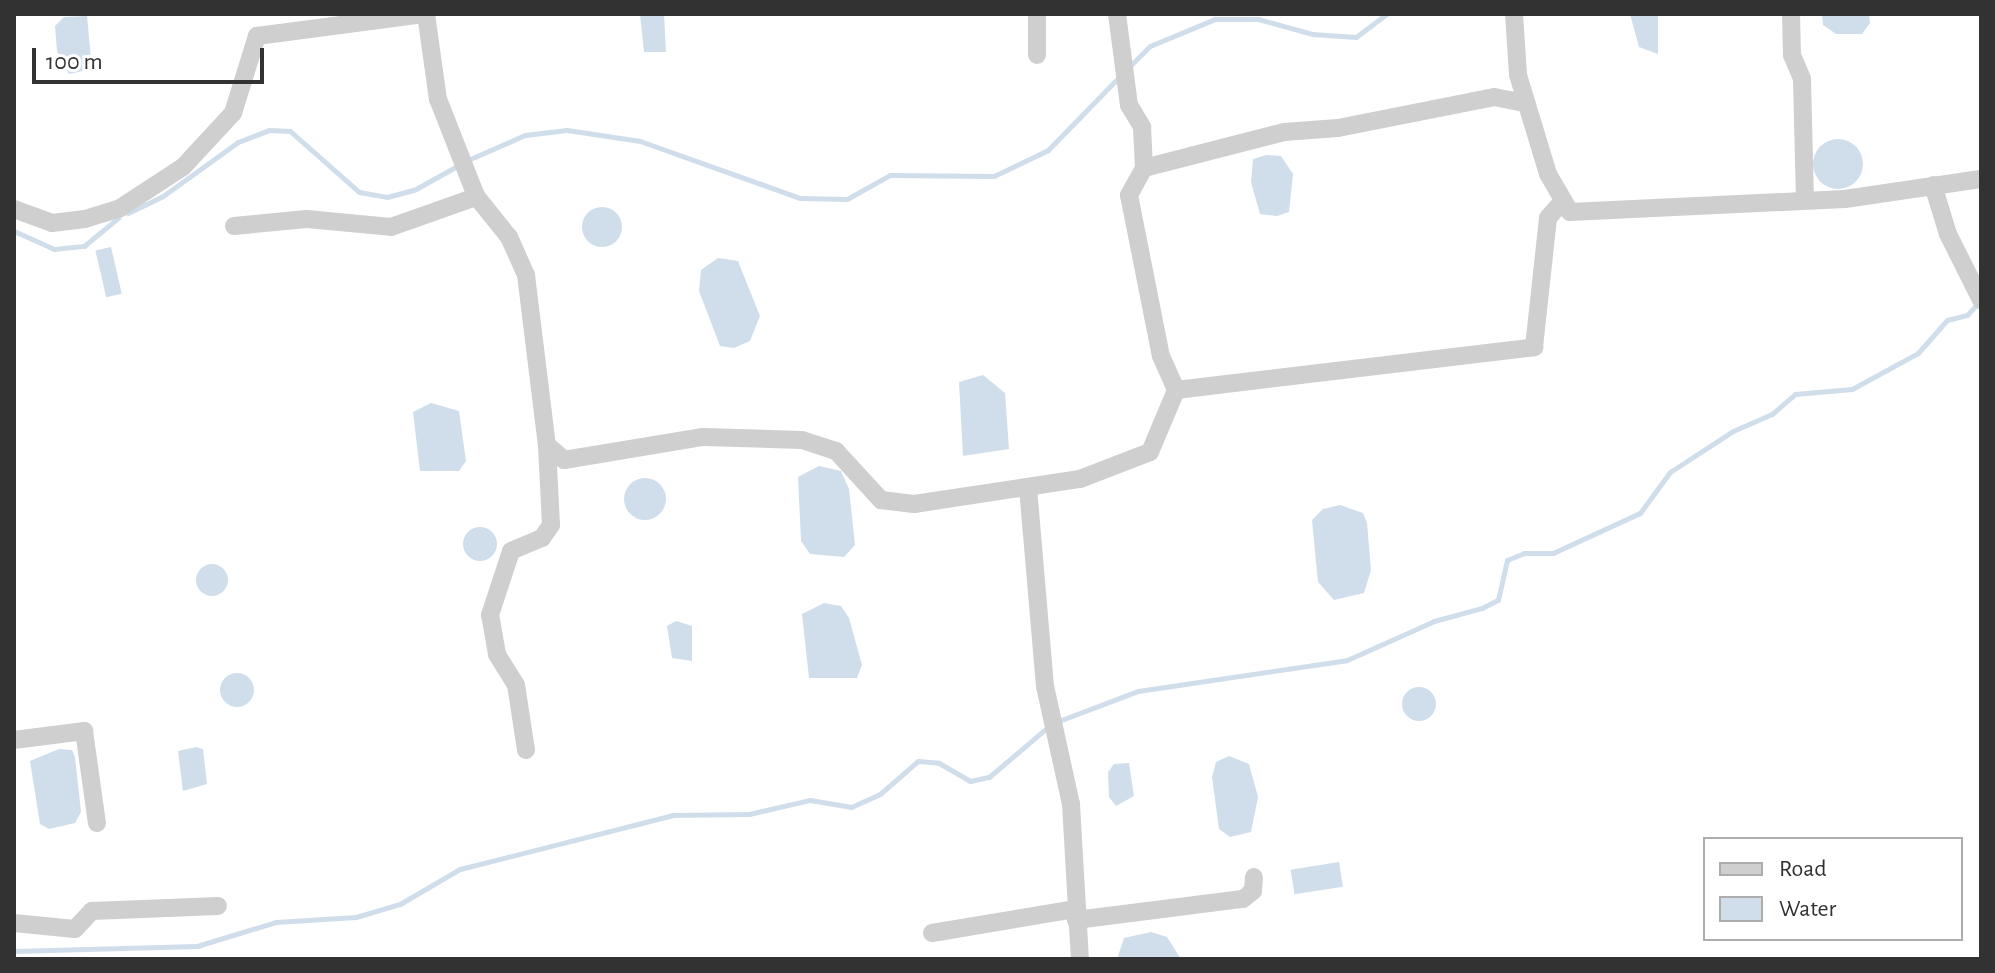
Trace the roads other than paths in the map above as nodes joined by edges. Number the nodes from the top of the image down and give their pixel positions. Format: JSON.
{"nodes":[{"id":1,"x":425,"y":14,"type":"edge"},
{"id":2,"x":1037,"y":14,"type":"edge"},
{"id":3,"x":1117,"y":14,"type":"edge"},
{"id":4,"x":1514,"y":14,"type":"edge"},
{"id":5,"x":1791,"y":14,"type":"edge"},
{"id":6,"x":389,"y":16,"type":"edge"},
{"id":7,"x":1037,"y":55,"type":"dead end"},
{"id":8,"x":1526,"y":103,"type":"junction"},
{"id":9,"x":1144,"y":168,"type":"junction"},
{"id":10,"x":1981,"y":179,"type":"edge"},
{"id":11,"x":1933,"y":185,"type":"junction"},
{"id":12,"x":476,"y":197,"type":"junction"},
{"id":13,"x":1805,"y":200,"type":"junction"},
{"id":14,"x":1560,"y":204,"type":"junction"},
{"id":15,"x":14,"y":209,"type":"edge"},
{"id":16,"x":234,"y":226,"type":"dead end"},
{"id":17,"x":1978,"y":296,"type":"edge"},
{"id":18,"x":1176,"y":390,"type":"junction"},
{"id":19,"x":547,"y":445,"type":"junction"},
{"id":20,"x":1028,"y":488,"type":"junction"},
{"id":21,"x":14,"y":740,"type":"edge"},
{"id":22,"x":526,"y":750,"type":"dead end"},
{"id":23,"x":97,"y":823,"type":"dead end"},
{"id":24,"x":1254,"y":877,"type":"dead end"},
{"id":25,"x":218,"y":906,"type":"dead end"},
{"id":26,"x":1076,"y":914,"type":"junction"},
{"id":27,"x":14,"y":923,"type":"edge"},
{"id":28,"x":932,"y":933,"type":"dead end"},
{"id":29,"x":1080,"y":959,"type":"edge"}],
"edges":[{"from":1,"to":6,"type":"street"},
{"from":1,"to":12,"type":"street"},
{"from":2,"to":7,"type":"street"},
{"from":3,"to":9,"type":"street"},
{"from":4,"to":8,"type":"street"},
{"from":5,"to":13,"type":"street"},
{"from":6,"to":15,"type":"street"},
{"from":8,"to":9,"type":"street"},
{"from":8,"to":14,"type":"street"},
{"from":9,"to":18,"type":"street"},
{"from":10,"to":11,"type":"street"},
{"from":11,"to":13,"type":"street"},
{"from":11,"to":17,"type":"street"},
{"from":12,"to":16,"type":"street"},
{"from":12,"to":19,"type":"street"},
{"from":13,"to":14,"type":"street"},
{"from":14,"to":18,"type":"street"},
{"from":18,"to":20,"type":"street"},
{"from":19,"to":20,"type":"street"},
{"from":19,"to":22,"type":"street"},
{"from":20,"to":26,"type":"street"},
{"from":21,"to":23,"type":"street"},
{"from":24,"to":26,"type":"street"},
{"from":25,"to":27,"type":"street"},
{"from":26,"to":28,"type":"street"},
{"from":26,"to":29,"type":"street"}]}
